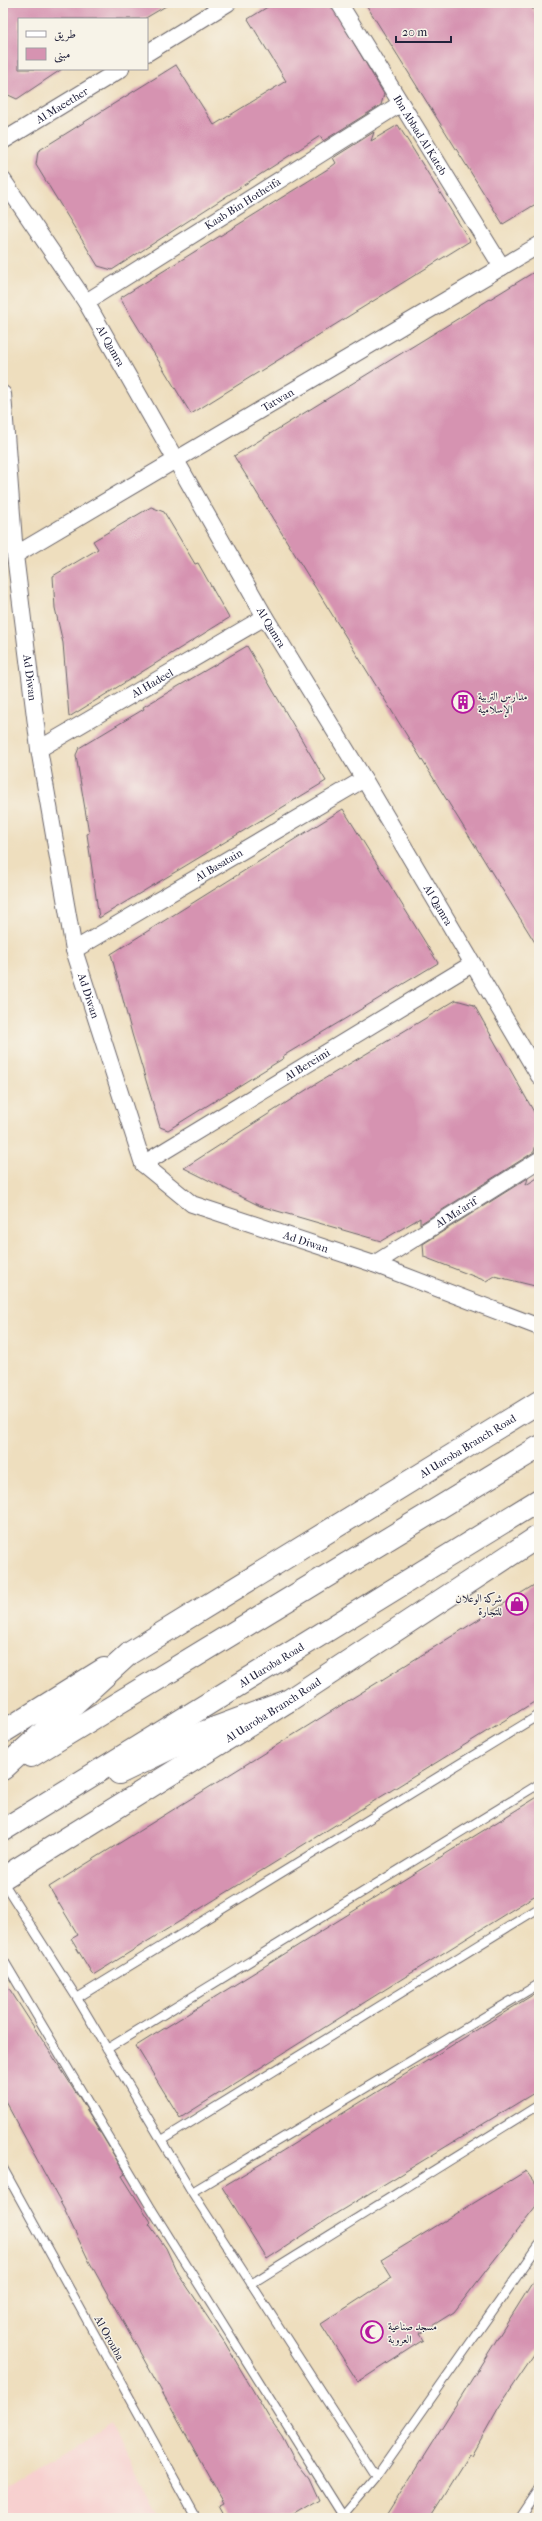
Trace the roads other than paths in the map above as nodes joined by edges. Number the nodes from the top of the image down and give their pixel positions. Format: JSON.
{"nodes":[{"id":1,"x":228,"y":3,"type":"edge"},
{"id":2,"x":339,"y":3,"type":"edge"},
{"id":3,"x":148,"y":52,"type":"edge"},
{"id":4,"x":119,"y":70,"type":"edge"},
{"id":5,"x":400,"y":104,"type":"junction"},
{"id":6,"x":3,"y":141,"type":"edge"},
{"id":7,"x":3,"y":180,"type":"edge"},
{"id":8,"x":539,"y":245,"type":"edge"},
{"id":9,"x":502,"y":267,"type":"junction"},
{"id":10,"x":86,"y":302,"type":"junction"},
{"id":11,"x":3,"y":394,"type":"edge"},
{"id":12,"x":176,"y":462,"type":"junction"},
{"id":13,"x":16,"y":555,"type":"junction"},
{"id":14,"x":265,"y":617,"type":"junction"},
{"id":15,"x":39,"y":749,"type":"junction"},
{"id":16,"x":364,"y":779,"type":"junction"},
{"id":17,"x":74,"y":950,"type":"junction"},
{"id":18,"x":472,"y":964,"type":"junction"},
{"id":19,"x":539,"y":1076,"type":"edge"},
{"id":20,"x":539,"y":1160,"type":"edge"},
{"id":21,"x":143,"y":1164,"type":"junction"},
{"id":22,"x":374,"y":1264,"type":"junction"},
{"id":23,"x":539,"y":1327,"type":"edge"},
{"id":24,"x":539,"y":1402,"type":"edge"},
{"id":25,"x":539,"y":1447,"type":"edge"},
{"id":26,"x":539,"y":1500,"type":"edge"},
{"id":27,"x":539,"y":1536,"type":"edge"},
{"id":28,"x":130,"y":1652,"type":"junction"},
{"id":29,"x":288,"y":1701,"type":"junction"},
{"id":30,"x":539,"y":1715,"type":"edge"},
{"id":31,"x":3,"y":1732,"type":"edge"},
{"id":32,"x":3,"y":1769,"type":"edge"},
{"id":33,"x":3,"y":1773,"type":"edge"},
{"id":34,"x":539,"y":1784,"type":"edge"},
{"id":35,"x":8,"y":1827,"type":"edge"},
{"id":36,"x":3,"y":1878,"type":"edge"},
{"id":37,"x":3,"y":1882,"type":"edge"},
{"id":38,"x":539,"y":1908,"type":"edge"},
{"id":39,"x":3,"y":1959,"type":"edge"},
{"id":40,"x":539,"y":1984,"type":"edge"},
{"id":41,"x":77,"y":1998,"type":"junction"},
{"id":42,"x":107,"y":2049,"type":"junction"},
{"id":43,"x":539,"y":2105,"type":"edge"},
{"id":44,"x":162,"y":2140,"type":"junction"},
{"id":45,"x":3,"y":2168,"type":"edge"},
{"id":46,"x":192,"y":2192,"type":"junction"},
{"id":47,"x":539,"y":2245,"type":"edge"},
{"id":48,"x":251,"y":2284,"type":"junction"},
{"id":49,"x":376,"y":2477,"type":"junction"},
{"id":50,"x":539,"y":2488,"type":"edge"},
{"id":51,"x":342,"y":2517,"type":"edge"},
{"id":52,"x":196,"y":2518,"type":"edge"},
{"id":53,"x":519,"y":2518,"type":"edge"}],
"edges":[{"from":1,"to":3,"type":"street"},
{"from":2,"to":5,"type":"street","name":"Ibn Abbad Al Kateb"},
{"from":4,"to":6,"type":"street","name":"Al Maeether"},
{"from":5,"to":9,"type":"street","name":"Ibn Abbad Al Kateb"},
{"from":5,"to":10,"type":"street","name":"Kaab Bin Hotheifa"},
{"from":7,"to":10,"type":"street","name":"Al Qamra"},
{"from":8,"to":9,"type":"street","name":"Tatwan"},
{"from":9,"to":12,"type":"street","name":"Tatwan"},
{"from":10,"to":12,"type":"street","name":"Al Qamra"},
{"from":11,"to":13,"type":"street","name":"Ad Diwan"},
{"from":12,"to":13,"type":"street","name":"Tatwan"},
{"from":12,"to":14,"type":"street","name":"Al Qamra"},
{"from":13,"to":15,"type":"street","name":"Ad Diwan"},
{"from":14,"to":15,"type":"street","name":"Al Hadeel"},
{"from":14,"to":16,"type":"street","name":"Al Qamra"},
{"from":15,"to":17,"type":"street","name":"Ad Diwan"},
{"from":16,"to":17,"type":"street","name":"Al Basatain"},
{"from":16,"to":18,"type":"street","name":"Al Qamra"},
{"from":17,"to":21,"type":"street","name":"Ad Diwan"},
{"from":18,"to":19,"type":"street","name":"Al Qamra"},
{"from":18,"to":21,"type":"street","name":"Al Bereimi"},
{"from":20,"to":22,"type":"street","name":"Al Ma'arif"},
{"from":21,"to":22,"type":"street","name":"Ad Diwan"},
{"from":22,"to":23,"type":"street","name":"Ad Diwan"},
{"from":24,"to":28,"type":"main road","name":"Al Uaroba Branch Road"},
{"from":25,"to":33,"type":"main road"},
{"from":26,"to":35,"type":"main road","name":"Al Uaroba Road"},
{"from":27,"to":29,"type":"main road","name":"Al Uaroba Branch Road"},
{"from":28,"to":31,"type":"main road","name":"Al Uaroba Branch Road"},
{"from":28,"to":32,"type":"main road","name":"Al Uaroba Branch Road"},
{"from":29,"to":35,"type":"main road"},
{"from":29,"to":36,"type":"main road","name":"Al Uaroba Branch Road"},
{"from":30,"to":41,"type":"lane"},
{"from":34,"to":42,"type":"lane"},
{"from":37,"to":41,"type":"lane"},
{"from":38,"to":44,"type":"lane"},
{"from":39,"to":51,"type":"lane"},
{"from":40,"to":46,"type":"lane"},
{"from":41,"to":42,"type":"lane"},
{"from":42,"to":44,"type":"lane"},
{"from":43,"to":48,"type":"lane"},
{"from":44,"to":46,"type":"lane"},
{"from":45,"to":52,"type":"lane","name":"Al Orouba"},
{"from":46,"to":48,"type":"lane"},
{"from":47,"to":49,"type":"lane"},
{"from":48,"to":49,"type":"lane"},
{"from":49,"to":51,"type":"lane"},
{"from":50,"to":53,"type":"lane"}]}
